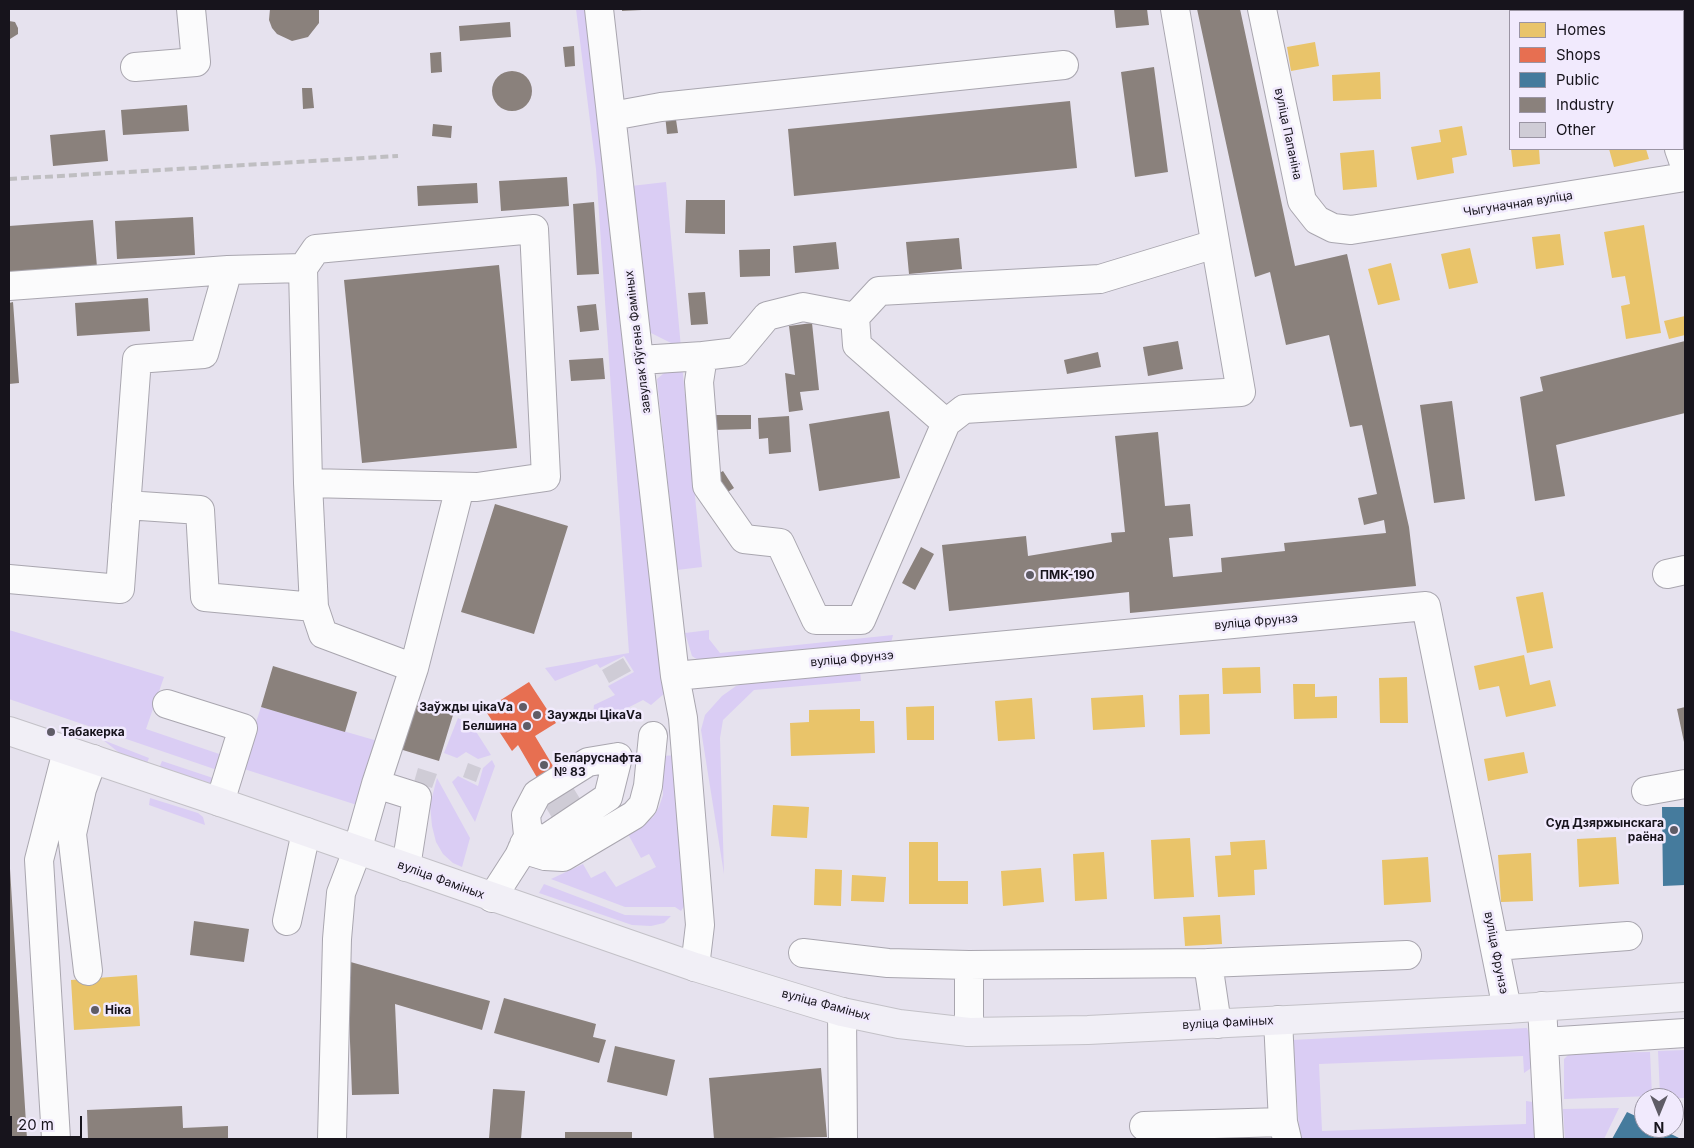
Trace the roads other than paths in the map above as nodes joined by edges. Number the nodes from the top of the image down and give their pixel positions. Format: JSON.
{"nodes":[{"id":1,"x":191,"y":9,"type":"edge"},
{"id":2,"x":599,"y":9,"type":"edge"},
{"id":3,"x":1175,"y":9,"type":"edge"},
{"id":4,"x":1262,"y":9,"type":"edge"},
{"id":5,"x":1064,"y":65,"type":"dead end"},
{"id":6,"x":135,"y":67,"type":"dead end"},
{"id":7,"x":612,"y":116,"type":"junction"},
{"id":8,"x":1679,"y":150,"type":"edge"},
{"id":9,"x":1685,"y":166,"type":"edge"},
{"id":10,"x":1685,"y":177,"type":"edge"},
{"id":11,"x":1351,"y":230,"type":"joint"},
{"id":12,"x":1215,"y":244,"type":"junction"},
{"id":13,"x":302,"y":268,"type":"junction"},
{"id":14,"x":228,"y":270,"type":"junction"},
{"id":15,"x":9,"y":286,"type":"edge"},
{"id":16,"x":855,"y":316,"type":"junction"},
{"id":17,"x":703,"y":356,"type":"junction"},
{"id":18,"x":640,"y":360,"type":"junction"},
{"id":19,"x":946,"y":422,"type":"junction"},
{"id":20,"x":308,"y":482,"type":"junction"},
{"id":21,"x":460,"y":487,"type":"junction"},
{"id":22,"x":126,"y":505,"type":"junction"},
{"id":23,"x":9,"y":579,"type":"edge"},
{"id":24,"x":314,"y":607,"type":"junction"},
{"id":25,"x":414,"y":668,"type":"junction"},
{"id":26,"x":676,"y":676,"type":"junction"},
{"id":27,"x":167,"y":704,"type":"dead end"},
{"id":28,"x":683,"y":718,"type":"junction"},
{"id":29,"x":9,"y":731,"type":"edge"},
{"id":30,"x":653,"y":736,"type":"junction"},
{"id":31,"x":67,"y":751,"type":"junction"},
{"id":32,"x":618,"y":757,"type":"junction"},
{"id":33,"x":93,"y":759,"type":"junction"},
{"id":34,"x":376,"y":784,"type":"junction"},
{"id":35,"x":1685,"y":784,"type":"edge"},
{"id":36,"x":572,"y":785,"type":"dead end"},
{"id":37,"x":1646,"y":791,"type":"dead end"},
{"id":38,"x":220,"y":802,"type":"junction"},
{"id":39,"x":544,"y":804,"type":"dead end"},
{"id":40,"x":306,"y":832,"type":"junction"},
{"id":41,"x":525,"y":843,"type":"junction"},
{"id":42,"x":357,"y":851,"type":"junction"},
{"id":43,"x":406,"y":867,"type":"junction"},
{"id":44,"x":492,"y":898,"type":"junction"},
{"id":45,"x":287,"y":921,"type":"dead end"},
{"id":46,"x":1628,"y":936,"type":"dead end"},
{"id":47,"x":1495,"y":946,"type":"junction"},
{"id":48,"x":804,"y":953,"type":"dead end"},
{"id":49,"x":1407,"y":955,"type":"dead end"},
{"id":50,"x":1208,"y":962,"type":"junction"},
{"id":51,"x":970,"y":964,"type":"junction"},
{"id":52,"x":695,"y":967,"type":"junction"},
{"id":53,"x":88,"y":971,"type":"dead end"},
{"id":54,"x":1685,"y":997,"type":"edge"},
{"id":55,"x":1542,"y":1006,"type":"junction"},
{"id":56,"x":1507,"y":1009,"type":"junction"},
{"id":57,"x":842,"y":1012,"type":"junction"},
{"id":58,"x":1278,"y":1020,"type":"junction"},
{"id":59,"x":1217,"y":1024,"type":"junction"},
{"id":60,"x":969,"y":1032,"type":"junction"},
{"id":61,"x":1685,"y":1033,"type":"edge"},
{"id":62,"x":1544,"y":1042,"type":"junction"},
{"id":63,"x":1144,"y":1126,"type":"dead end"},
{"id":64,"x":1285,"y":1131,"type":"edge"},
{"id":65,"x":56,"y":1139,"type":"edge"},
{"id":66,"x":332,"y":1139,"type":"edge"},
{"id":67,"x":843,"y":1139,"type":"edge"},
{"id":68,"x":1549,"y":1139,"type":"edge"}],
"edges":[{"from":1,"to":6,"type":"street"},
{"from":2,"to":7,"type":"street","name":"завулак Яўгена Фаміных"},
{"from":3,"to":12,"type":"street"},
{"from":4,"to":11,"type":"street","name":"вуліца Папаніна"},
{"from":5,"to":7,"type":"street"},
{"from":7,"to":18,"type":"street","name":"завулак Яўгена Фаміных"},
{"from":8,"to":9,"type":"street"},
{"from":10,"to":11,"type":"street","name":"Чыгуначная вуліца"},
{"from":12,"to":16,"type":"street"},
{"from":12,"to":19,"type":"street"},
{"from":13,"to":14,"type":"street"},
{"from":13,"to":20,"type":"street"},
{"from":13,"to":21,"type":"street"},
{"from":14,"to":15,"type":"street"},
{"from":14,"to":22,"type":"street"},
{"from":16,"to":17,"type":"street"},
{"from":16,"to":19,"type":"street"},
{"from":17,"to":18,"type":"street"},
{"from":17,"to":19,"type":"street"},
{"from":18,"to":26,"type":"street","name":"завулак Яўгена Фаміных"},
{"from":20,"to":21,"type":"street"},
{"from":20,"to":24,"type":"street"},
{"from":21,"to":25,"type":"street"},
{"from":22,"to":23,"type":"street"},
{"from":22,"to":24,"type":"street"},
{"from":24,"to":25,"type":"street"},
{"from":25,"to":34,"type":"street"},
{"from":26,"to":28,"type":"street","name":"завулак Яўгена Фаміных"},
{"from":26,"to":47,"type":"street","name":"вуліца Фрунзэ"},
{"from":27,"to":38,"type":"street"},
{"from":28,"to":30,"type":"street"},
{"from":28,"to":52,"type":"street","name":"завулак Яўгена Фаміных"},
{"from":29,"to":31,"type":"main road","name":"вуліца Фаміных"},
{"from":30,"to":32,"type":"street"},
{"from":30,"to":41,"type":"street"},
{"from":31,"to":33,"type":"main road","name":"вуліца Фаміных"},
{"from":31,"to":65,"type":"street"},
{"from":32,"to":36,"type":"street"},
{"from":32,"to":41,"type":"street"},
{"from":33,"to":38,"type":"main road","name":"вуліца Фаміных"},
{"from":33,"to":53,"type":"street"},
{"from":34,"to":42,"type":"street"},
{"from":34,"to":43,"type":"street"},
{"from":35,"to":37,"type":"street"},
{"from":38,"to":40,"type":"main road","name":"вуліца Фаміных"},
{"from":39,"to":41,"type":"street"},
{"from":40,"to":42,"type":"main road","name":"вуліца Фаміных"},
{"from":40,"to":45,"type":"street"},
{"from":41,"to":44,"type":"street"},
{"from":42,"to":43,"type":"main road","name":"вуліца Фаміных"},
{"from":42,"to":66,"type":"street"},
{"from":43,"to":44,"type":"main road","name":"вуліца Фаміных"},
{"from":44,"to":52,"type":"main road","name":"вуліца Фаміных"},
{"from":46,"to":47,"type":"street"},
{"from":47,"to":56,"type":"street","name":"вуліца Фрунзэ"},
{"from":48,"to":51,"type":"street"},
{"from":49,"to":50,"type":"street"},
{"from":50,"to":51,"type":"street"},
{"from":50,"to":59,"type":"street"},
{"from":51,"to":60,"type":"street"},
{"from":52,"to":57,"type":"main road","name":"вуліца Фаміных"},
{"from":54,"to":55,"type":"main road","name":"вуліца Фаміных"},
{"from":55,"to":56,"type":"main road","name":"вуліца Фаміных"},
{"from":55,"to":62,"type":"street"},
{"from":56,"to":58,"type":"main road","name":"вуліца Фаміных"},
{"from":57,"to":60,"type":"main road","name":"вуліца Фаміных"},
{"from":57,"to":67,"type":"street"},
{"from":58,"to":59,"type":"main road","name":"вуліца Фаміных"},
{"from":58,"to":64,"type":"street"},
{"from":59,"to":60,"type":"main road","name":"вуліца Фаміных"},
{"from":61,"to":62,"type":"street"},
{"from":62,"to":68,"type":"street"},
{"from":63,"to":64,"type":"street"}]}
